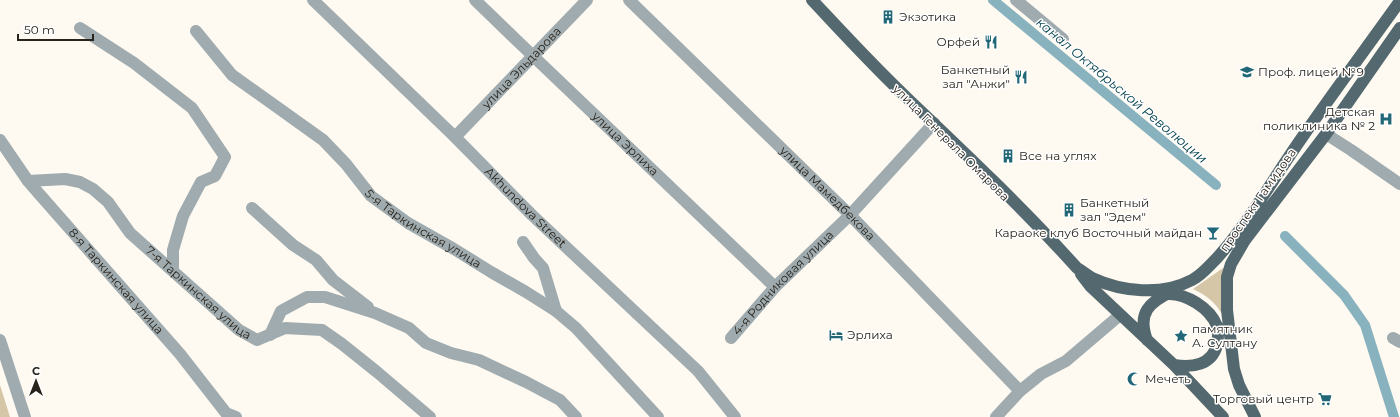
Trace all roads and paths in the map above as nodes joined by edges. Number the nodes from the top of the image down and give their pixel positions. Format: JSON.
{"nodes":[{"id":1,"x":313,"y":0,"type":"edge"},
{"id":2,"x":475,"y":0,"type":"edge"},
{"id":3,"x":587,"y":0,"type":"edge"},
{"id":4,"x":629,"y":0,"type":"edge"},
{"id":5,"x":811,"y":0,"type":"edge"},
{"id":6,"x":1016,"y":0,"type":"edge"},
{"id":7,"x":1400,"y":1,"type":"edge"},
{"id":8,"x":80,"y":28,"type":"dead end"},
{"id":9,"x":1400,"y":28,"type":"edge"},
{"id":10,"x":196,"y":31,"type":"dead end"},
{"id":11,"x":1063,"y":39,"type":"dead end"},
{"id":12,"x":533,"y":56,"type":"junction"},
{"id":13,"x":934,"y":123,"type":"junction"},
{"id":14,"x":1326,"y":134,"type":"junction"},
{"id":15,"x":455,"y":137,"type":"junction"},
{"id":16,"x":0,"y":140,"type":"edge"},
{"id":17,"x":28,"y":181,"type":"junction"},
{"id":18,"x":1400,"y":184,"type":"edge"},
{"id":19,"x":252,"y":208,"type":"dead end"},
{"id":20,"x":850,"y":215,"type":"junction"},
{"id":21,"x":523,"y":242,"type":"dead end"},
{"id":22,"x":173,"y":270,"type":"junction"},
{"id":23,"x":1091,"y":282,"type":"junction"},
{"id":24,"x":775,"y":287,"type":"junction"},
{"id":25,"x":1169,"y":290,"type":"junction"},
{"id":26,"x":556,"y":311,"type":"junction"},
{"id":27,"x":375,"y":313,"type":"junction"},
{"id":28,"x":1120,"y":315,"type":"junction"},
{"id":29,"x":1222,"y":329,"type":"junction"},
{"id":30,"x":270,"y":335,"type":"junction"},
{"id":31,"x":732,"y":338,"type":"dead end"},
{"id":32,"x":0,"y":340,"type":"edge"},
{"id":33,"x":1148,"y":343,"type":"junction"},
{"id":34,"x":1174,"y":365,"type":"junction"},
{"id":35,"x":1020,"y":391,"type":"junction"},
{"id":36,"x":24,"y":417,"type":"edge"},
{"id":37,"x":236,"y":417,"type":"edge"},
{"id":38,"x":430,"y":417,"type":"edge"},
{"id":39,"x":576,"y":417,"type":"edge"},
{"id":40,"x":658,"y":417,"type":"edge"},
{"id":41,"x":735,"y":417,"type":"edge"},
{"id":42,"x":996,"y":417,"type":"edge"},
{"id":43,"x":1223,"y":417,"type":"edge"},
{"id":44,"x":1255,"y":417,"type":"edge"}],
"edges":[{"from":1,"to":15,"type":"street","name":"Akhundova Street"},
{"from":2,"to":12,"type":"street","name":"улица Эрлиха"},
{"from":3,"to":12,"type":"street","name":"улица Эльдарова"},
{"from":4,"to":20,"type":"street","name":"улица Мамедбекова"},
{"from":5,"to":13,"type":"main road","name":"улица Генерала Омарова"},
{"from":6,"to":11,"type":"street"},
{"from":7,"to":25,"type":"main road","name":"проспект Гамидова"},
{"from":8,"to":22,"type":"street"},
{"from":9,"to":14,"type":"main road","name":"проспект Гамидова"},
{"from":10,"to":26,"type":"street","name":"5-я Таркинская улица"},
{"from":12,"to":15,"type":"street","name":"улица Эльдарова"},
{"from":12,"to":24,"type":"street","name":"улица Эрлиха"},
{"from":13,"to":20,"type":"street","name":"4-я Родниковая улица"},
{"from":13,"to":23,"type":"main road","name":"улица Генерала Омарова"},
{"from":14,"to":18,"type":"street"},
{"from":14,"to":29,"type":"main road","name":"проспект Гамидова"},
{"from":15,"to":41,"type":"street","name":"Akhundova Street"},
{"from":16,"to":17,"type":"street","name":"8-я Таркинская улица"},
{"from":17,"to":22,"type":"street","name":"7-я Таркинская улица"},
{"from":17,"to":37,"type":"street","name":"8-я Таркинская улица"},
{"from":19,"to":27,"type":"street","name":"7-я Таркинская улица"},
{"from":20,"to":24,"type":"street","name":"4-я Родниковая улица"},
{"from":20,"to":35,"type":"street","name":"улица Мамедбекова"},
{"from":21,"to":26,"type":"street"},
{"from":22,"to":30,"type":"street","name":"7-я Таркинская улица"},
{"from":23,"to":25,"type":"main road"},
{"from":23,"to":28,"type":"main road","name":"улица Генерала Омарова"},
{"from":24,"to":31,"type":"street","name":"4-я Родниковая улица"},
{"from":25,"to":29,"type":"main road"},
{"from":25,"to":33,"type":"main road","name":"проспект Гамидова"},
{"from":26,"to":40,"type":"street","name":"5-я Таркинская улица"},
{"from":27,"to":30,"type":"street","name":"7-я Таркинская улица"},
{"from":27,"to":39,"type":"street","name":"7-я Таркинская улица"},
{"from":28,"to":33,"type":"main road","name":"улица Генерала Омарова"},
{"from":28,"to":35,"type":"street"},
{"from":29,"to":34,"type":"main road"},
{"from":29,"to":44,"type":"main road"},
{"from":30,"to":38,"type":"street"},
{"from":32,"to":36,"type":"street"},
{"from":33,"to":34,"type":"main road"},
{"from":34,"to":43,"type":"main road"},
{"from":35,"to":42,"type":"street"}]}
